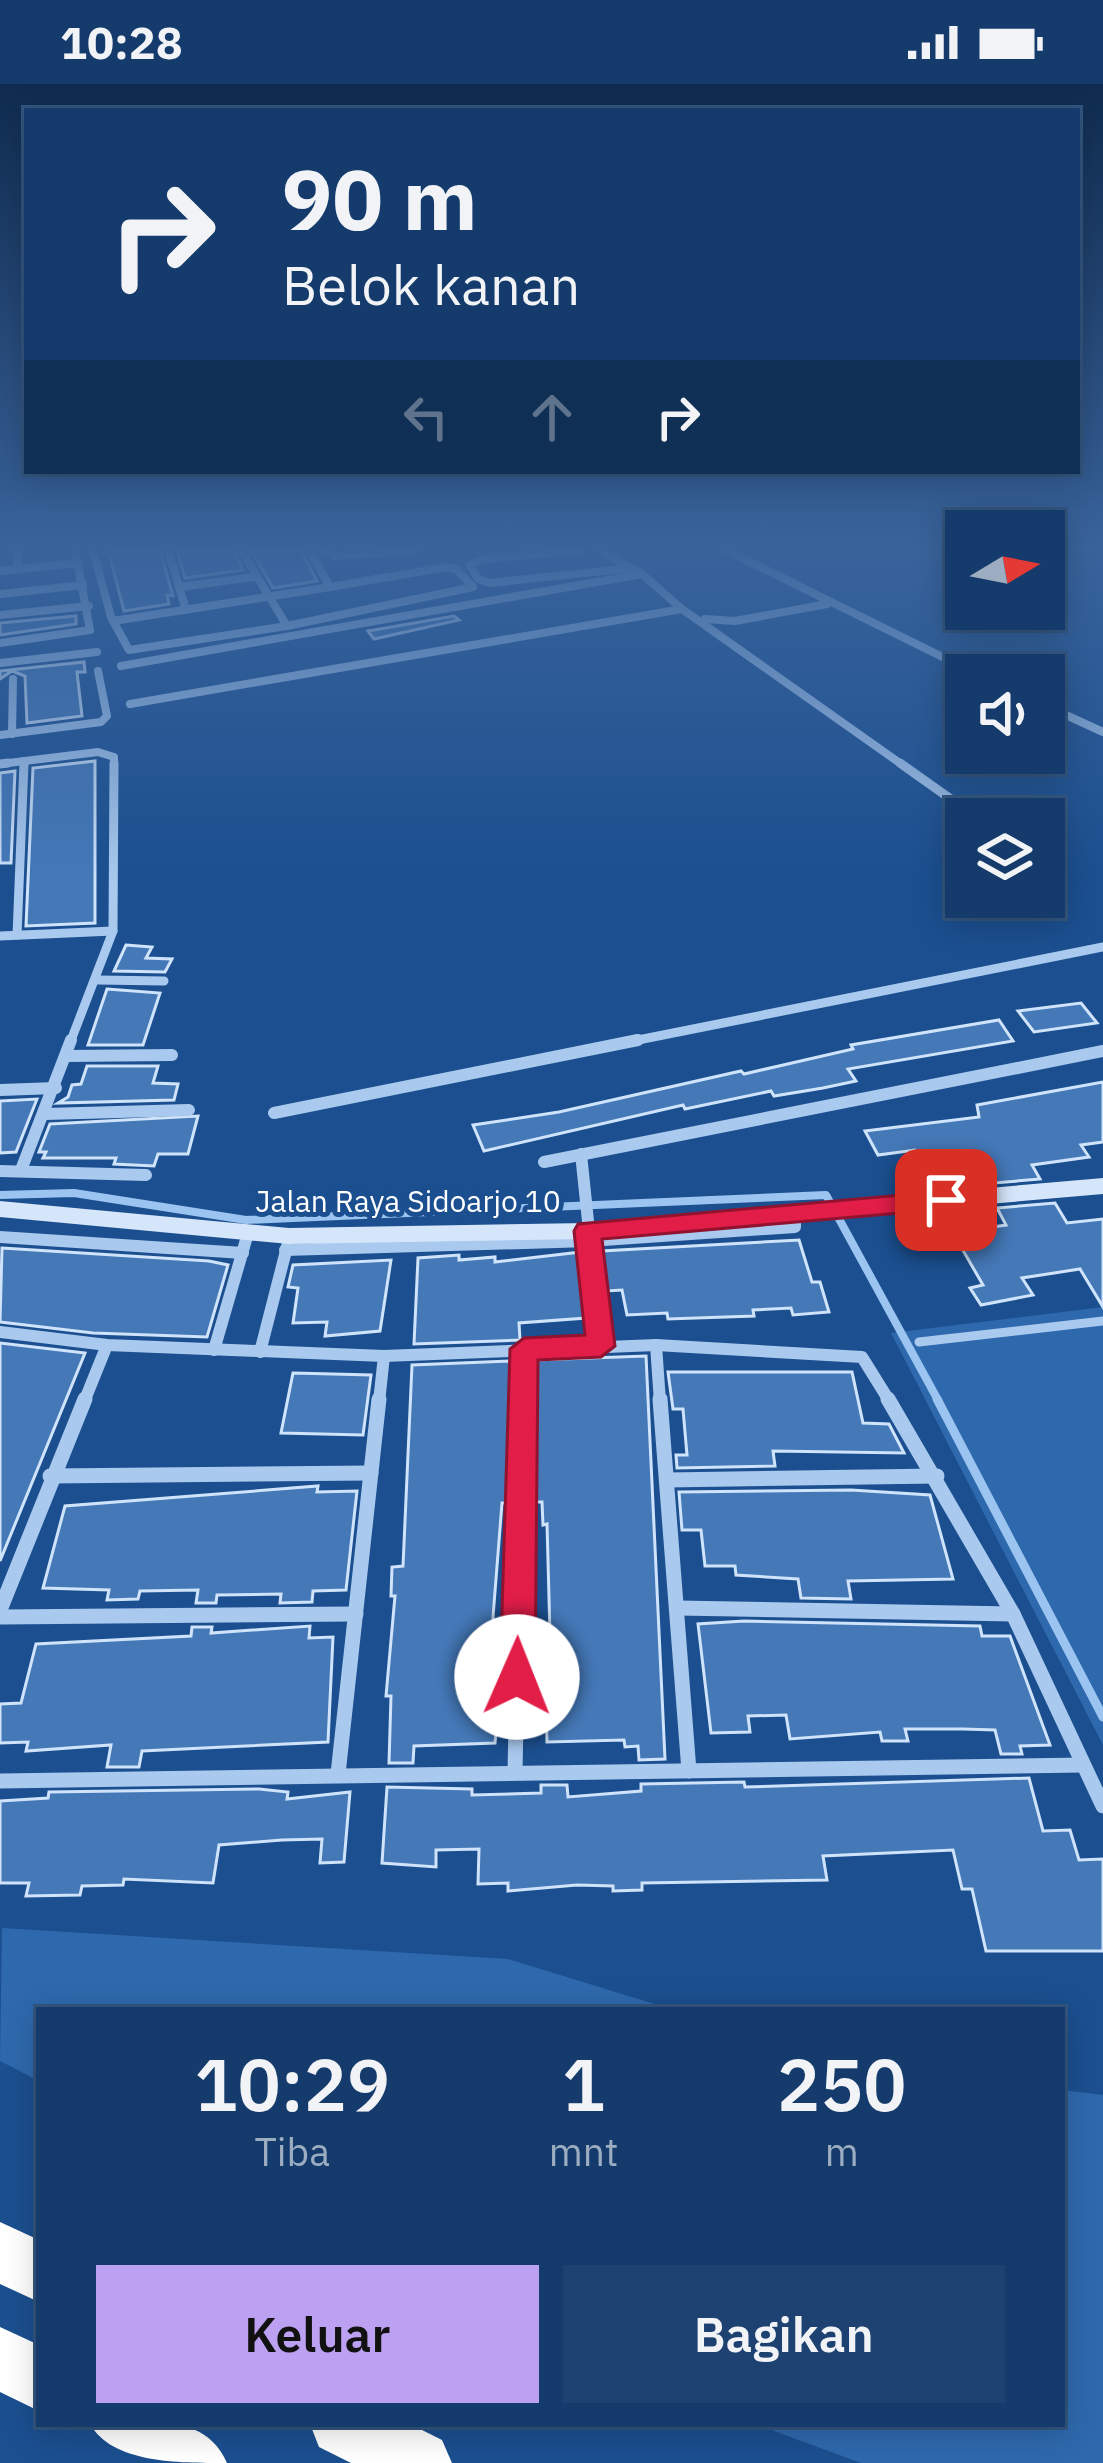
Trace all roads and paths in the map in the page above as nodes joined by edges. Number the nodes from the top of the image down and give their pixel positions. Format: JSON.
{"nodes":[{"id":1,"x":149,"y":661,"type":"edge"},
{"id":2,"x":380,"y":661,"type":"edge"},
{"id":3,"x":758,"y":661,"type":"edge"},
{"id":4,"x":121,"y":666,"type":"dead end"},
{"id":5,"x":98,"y":671,"type":"dead end"},
{"id":6,"x":14,"y":679,"type":"dead end"},
{"id":7,"x":130,"y":704,"type":"dead end"},
{"id":8,"x":1065,"y":715,"type":"edge"},
{"id":9,"x":1103,"y":732,"type":"edge"},
{"id":10,"x":12,"y":734,"type":"junction"},
{"id":11,"x":0,"y":735,"type":"edge"},
{"id":12,"x":24,"y":760,"type":"junction"},
{"id":13,"x":0,"y":764,"type":"edge"},
{"id":14,"x":950,"y":798,"type":"edge"},
{"id":15,"x":113,"y":931,"type":"junction"},
{"id":16,"x":17,"y":935,"type":"junction"},
{"id":17,"x":0,"y":936,"type":"edge"},
{"id":18,"x":1103,"y":947,"type":"edge"},
{"id":19,"x":98,"y":980,"type":"junction"},
{"id":20,"x":164,"y":981,"type":"dead end"},
{"id":21,"x":1103,"y":1051,"type":"edge"},
{"id":22,"x":172,"y":1055,"type":"dead end"},
{"id":23,"x":67,"y":1056,"type":"junction"},
{"id":24,"x":56,"y":1088,"type":"junction"},
{"id":25,"x":0,"y":1090,"type":"edge"},
{"id":26,"x":189,"y":1111,"type":"dead end"},
{"id":27,"x":45,"y":1114,"type":"junction"},
{"id":28,"x":274,"y":1114,"type":"dead end"},
{"id":29,"x":580,"y":1154,"type":"junction"},
{"id":30,"x":544,"y":1162,"type":"dead end"},
{"id":31,"x":21,"y":1170,"type":"junction"},
{"id":32,"x":0,"y":1171,"type":"edge"},
{"id":33,"x":146,"y":1175,"type":"dead end"},
{"id":34,"x":1103,"y":1186,"type":"edge"},
{"id":35,"x":0,"y":1209,"type":"edge"},
{"id":36,"x":588,"y":1230,"type":"junction"},
{"id":37,"x":0,"y":1237,"type":"edge"},
{"id":38,"x":245,"y":1243,"type":"junction"},
{"id":39,"x":287,"y":1243,"type":"junction"},
{"id":40,"x":1103,"y":1321,"type":"edge"},
{"id":41,"x":0,"y":1332,"type":"edge"},
{"id":42,"x":920,"y":1342,"type":"dead end"},
{"id":43,"x":107,"y":1345,"type":"junction"},
{"id":44,"x":601,"y":1346,"type":"junction"},
{"id":45,"x":656,"y":1346,"type":"junction"},
{"id":46,"x":524,"y":1349,"type":"junction"},
{"id":47,"x":214,"y":1350,"type":"junction"},
{"id":48,"x":260,"y":1352,"type":"junction"},
{"id":49,"x":384,"y":1356,"type":"junction"},
{"id":50,"x":371,"y":1473,"type":"junction"},
{"id":51,"x":50,"y":1476,"type":"junction"},
{"id":52,"x":937,"y":1476,"type":"junction"},
{"id":53,"x":667,"y":1480,"type":"junction"},
{"id":54,"x":677,"y":1608,"type":"junction"},
{"id":55,"x":0,"y":1613,"type":"edge"},
{"id":56,"x":356,"y":1614,"type":"junction"},
{"id":57,"x":1013,"y":1614,"type":"junction"},
{"id":58,"x":1083,"y":1766,"type":"junction"},
{"id":59,"x":515,"y":1771,"type":"junction"},
{"id":60,"x":688,"y":1771,"type":"junction"},
{"id":61,"x":338,"y":1774,"type":"junction"},
{"id":62,"x":0,"y":1780,"type":"edge"},
{"id":63,"x":1103,"y":1806,"type":"edge"},
{"id":64,"x":0,"y":2252,"type":"edge"},
{"id":65,"x":36,"y":2270,"type":"edge"},
{"id":66,"x":0,"y":2358,"type":"edge"},
{"id":67,"x":36,"y":2377,"type":"edge"},
{"id":68,"x":128,"y":2427,"type":"edge"},
{"id":69,"x":347,"y":2427,"type":"edge"},
{"id":70,"x":194,"y":2463,"type":"edge"},
{"id":71,"x":419,"y":2463,"type":"edge"}],
"edges":[{"from":1,"to":4,"type":"street"},
{"from":2,"to":7,"type":"street"},
{"from":3,"to":14,"type":"street"},
{"from":5,"to":10,"type":"street"},
{"from":6,"to":10,"type":"street"},
{"from":8,"to":9,"type":"street"},
{"from":10,"to":11,"type":"street"},
{"from":12,"to":13,"type":"street"},
{"from":12,"to":15,"type":"street"},
{"from":12,"to":16,"type":"street"},
{"from":15,"to":16,"type":"street"},
{"from":15,"to":19,"type":"street"},
{"from":16,"to":17,"type":"street"},
{"from":18,"to":28,"type":"street"},
{"from":19,"to":20,"type":"street"},
{"from":19,"to":23,"type":"street"},
{"from":21,"to":29,"type":"street"},
{"from":22,"to":23,"type":"street"},
{"from":23,"to":24,"type":"street"},
{"from":24,"to":25,"type":"street"},
{"from":24,"to":27,"type":"street"},
{"from":26,"to":27,"type":"street"},
{"from":27,"to":31,"type":"street"},
{"from":29,"to":30,"type":"street"},
{"from":29,"to":36,"type":"street"},
{"from":31,"to":32,"type":"street"},
{"from":31,"to":33,"type":"street"},
{"from":34,"to":36,"type":"street","name":"Jalan Raya Sidoarjo 10"},
{"from":35,"to":38,"type":"street","name":"Jalan Raya Sidoarjo 10"},
{"from":36,"to":39,"type":"street","name":"Jalan Raya Sidoarjo 10"},
{"from":36,"to":44,"type":"street"},
{"from":37,"to":38,"type":"street"},
{"from":38,"to":39,"type":"street","name":"Jalan Raya Sidoarjo 10"},
{"from":38,"to":47,"type":"street"},
{"from":39,"to":48,"type":"street"},
{"from":40,"to":42,"type":"lane"},
{"from":41,"to":43,"type":"street"},
{"from":43,"to":47,"type":"street"},
{"from":43,"to":51,"type":"street"},
{"from":44,"to":45,"type":"street"},
{"from":44,"to":46,"type":"street"},
{"from":45,"to":52,"type":"street"},
{"from":45,"to":53,"type":"street"},
{"from":46,"to":49,"type":"street"},
{"from":46,"to":59,"type":"street"},
{"from":47,"to":48,"type":"street"},
{"from":48,"to":49,"type":"street"},
{"from":49,"to":50,"type":"street"},
{"from":50,"to":51,"type":"street"},
{"from":50,"to":56,"type":"street"},
{"from":51,"to":55,"type":"street"},
{"from":52,"to":53,"type":"street"},
{"from":52,"to":57,"type":"street"},
{"from":53,"to":54,"type":"street"},
{"from":54,"to":57,"type":"street"},
{"from":54,"to":60,"type":"street"},
{"from":55,"to":56,"type":"street"},
{"from":56,"to":61,"type":"street"},
{"from":57,"to":58,"type":"street"},
{"from":58,"to":60,"type":"street"},
{"from":58,"to":63,"type":"street"},
{"from":59,"to":60,"type":"street"},
{"from":59,"to":61,"type":"street"},
{"from":61,"to":62,"type":"street"},
{"from":64,"to":65,"type":"highway"},
{"from":66,"to":67,"type":"highway"},
{"from":68,"to":70,"type":"highway"},
{"from":69,"to":71,"type":"highway"}]}
